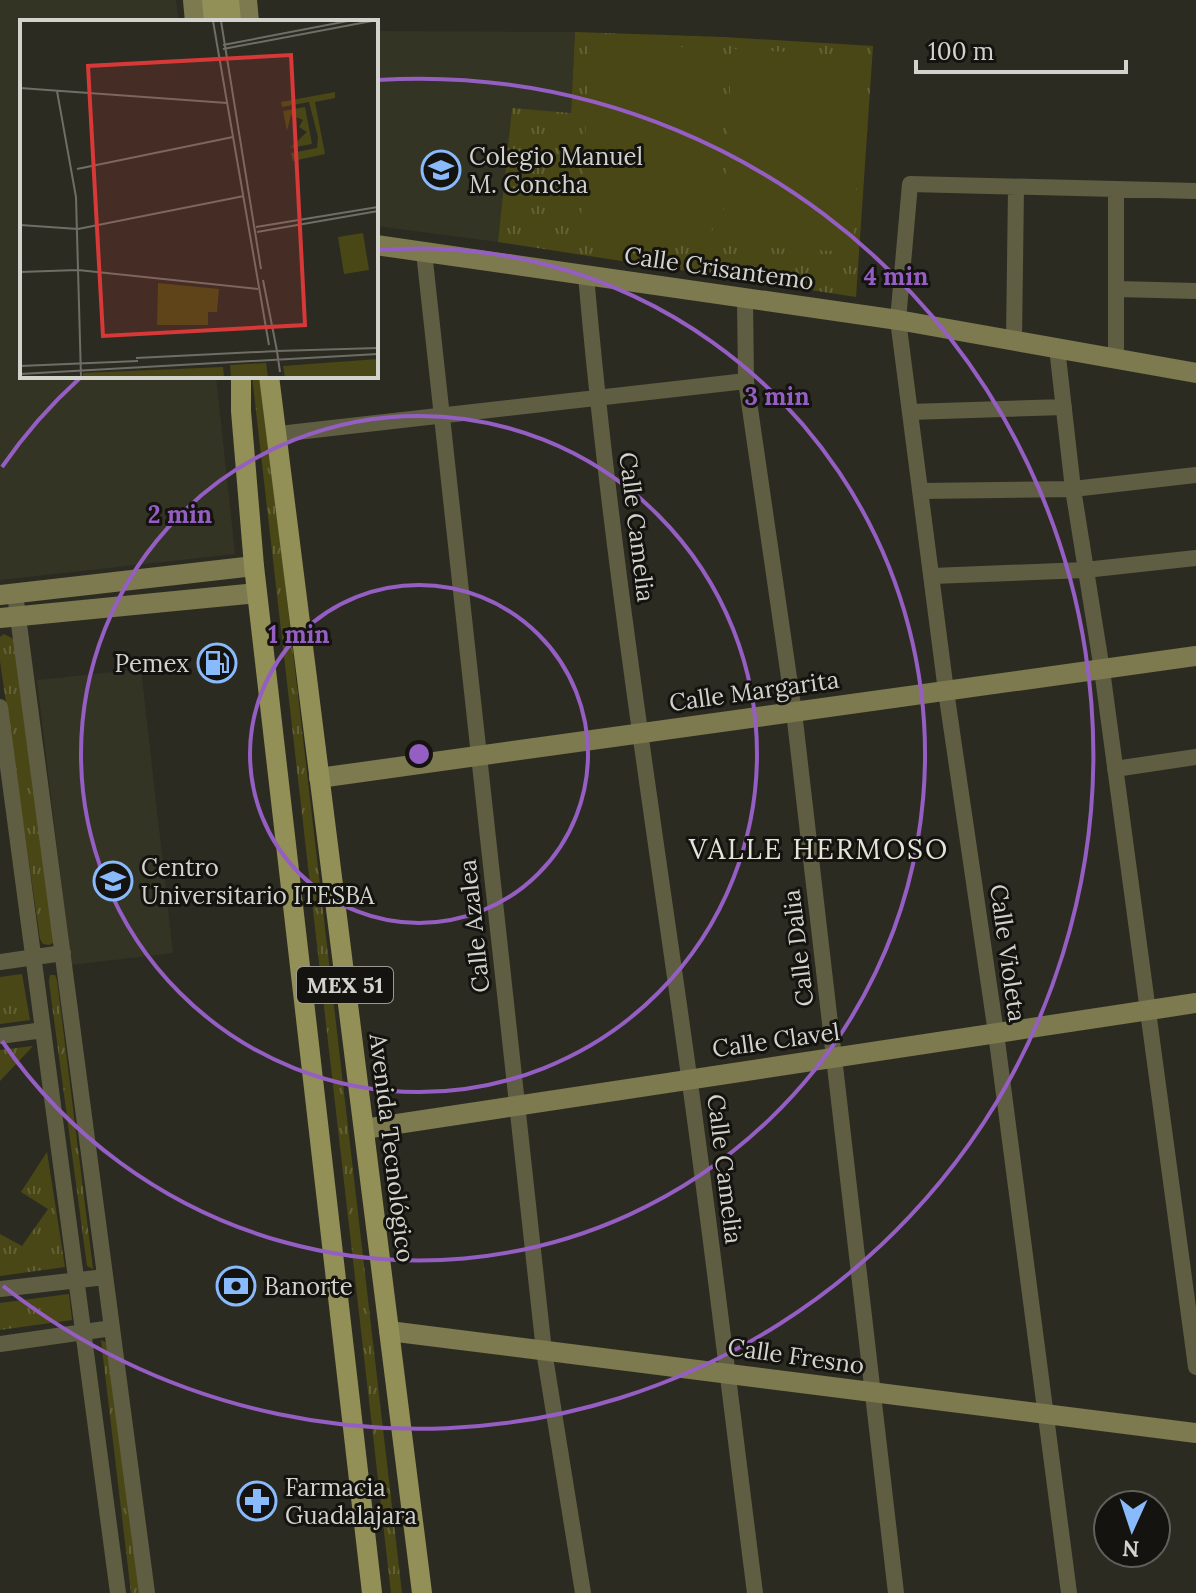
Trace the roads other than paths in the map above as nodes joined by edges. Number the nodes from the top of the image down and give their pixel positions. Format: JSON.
{"nodes":[{"id":1,"x":193,"y":0,"type":"edge"},
{"id":2,"x":212,"y":0,"type":"edge"},
{"id":3,"x":229,"y":0,"type":"edge"},
{"id":4,"x":247,"y":0,"type":"edge"},
{"id":5,"x":195,"y":20,"type":"edge"},
{"id":6,"x":214,"y":20,"type":"edge"},
{"id":7,"x":231,"y":20,"type":"edge"},
{"id":8,"x":249,"y":20,"type":"edge"},
{"id":9,"x":1016,"y":188,"type":"junction"},
{"id":10,"x":1116,"y":190,"type":"junction"},
{"id":11,"x":1196,"y":191,"type":"edge"},
{"id":12,"x":378,"y":245,"type":"edge"},
{"id":13,"x":424,"y":252,"type":"junction"},
{"id":14,"x":586,"y":275,"type":"junction"},
{"id":15,"x":1117,"y":289,"type":"junction"},
{"id":16,"x":1196,"y":291,"type":"edge"},
{"id":17,"x":745,"y":299,"type":"junction"},
{"id":18,"x":898,"y":320,"type":"junction"},
{"id":19,"x":1014,"y":340,"type":"junction"},
{"id":20,"x":1057,"y":348,"type":"junction"},
{"id":21,"x":1116,"y":359,"type":"junction"},
{"id":22,"x":1196,"y":373,"type":"edge"},
{"id":23,"x":241,"y":378,"type":"edge"},
{"id":24,"x":269,"y":378,"type":"edge"},
{"id":25,"x":746,"y":381,"type":"junction"},
{"id":26,"x":596,"y":400,"type":"junction"},
{"id":27,"x":1064,"y":407,"type":"junction"},
{"id":28,"x":910,"y":412,"type":"junction"},
{"id":29,"x":442,"y":416,"type":"junction"},
{"id":30,"x":279,"y":434,"type":"junction"},
{"id":31,"x":1196,"y":475,"type":"edge"},
{"id":32,"x":1073,"y":489,"type":"junction"},
{"id":33,"x":921,"y":491,"type":"junction"},
{"id":34,"x":1196,"y":558,"type":"edge"},
{"id":35,"x":254,"y":566,"type":"junction"},
{"id":36,"x":1085,"y":570,"type":"junction"},
{"id":37,"x":932,"y":576,"type":"junction"},
{"id":38,"x":98,"y":584,"type":"junction"},
{"id":39,"x":257,"y":593,"type":"junction"},
{"id":40,"x":7,"y":595,"type":"edge"},
{"id":41,"x":100,"y":608,"type":"junction"},
{"id":42,"x":10,"y":617,"type":"edge"},
{"id":43,"x":1196,"y":656,"type":"edge"},
{"id":44,"x":1102,"y":670,"type":"junction"},
{"id":45,"x":946,"y":691,"type":"junction"},
{"id":46,"x":0,"y":707,"type":"edge"},
{"id":47,"x":794,"y":712,"type":"junction"},
{"id":48,"x":640,"y":733,"type":"junction"},
{"id":49,"x":479,"y":756,"type":"junction"},
{"id":50,"x":1196,"y":757,"type":"edge"},
{"id":51,"x":1115,"y":769,"type":"junction"},
{"id":52,"x":319,"y":778,"type":"junction"},
{"id":53,"x":63,"y":953,"type":"junction"},
{"id":54,"x":34,"y":956,"type":"junction"},
{"id":55,"x":0,"y":962,"type":"edge"},
{"id":56,"x":1196,"y":1003,"type":"edge"},
{"id":57,"x":1149,"y":1010,"type":"junction"},
{"id":58,"x":43,"y":1030,"type":"junction"},
{"id":59,"x":996,"y":1033,"type":"junction"},
{"id":60,"x":0,"y":1036,"type":"edge"},
{"id":61,"x":835,"y":1058,"type":"junction"},
{"id":62,"x":689,"y":1079,"type":"junction"},
{"id":63,"x":517,"y":1106,"type":"junction"},
{"id":64,"x":364,"y":1129,"type":"junction"},
{"id":65,"x":105,"y":1277,"type":"junction"},
{"id":66,"x":77,"y":1282,"type":"junction"},
{"id":67,"x":0,"y":1289,"type":"edge"},
{"id":68,"x":112,"y":1328,"type":"junction"},
{"id":69,"x":389,"y":1331,"type":"junction"},
{"id":70,"x":83,"y":1333,"type":"junction"},
{"id":71,"x":0,"y":1344,"type":"edge"},
{"id":72,"x":544,"y":1351,"type":"junction"},
{"id":73,"x":1196,"y":1367,"type":"edge"},
{"id":74,"x":727,"y":1372,"type":"junction"},
{"id":75,"x":872,"y":1393,"type":"junction"},
{"id":76,"x":1047,"y":1415,"type":"junction"},
{"id":77,"x":1196,"y":1433,"type":"edge"},
{"id":78,"x":118,"y":1593,"type":"edge"},
{"id":79,"x":147,"y":1593,"type":"edge"},
{"id":80,"x":372,"y":1593,"type":"edge"},
{"id":81,"x":422,"y":1593,"type":"edge"},
{"id":82,"x":583,"y":1593,"type":"edge"},
{"id":83,"x":755,"y":1593,"type":"edge"},
{"id":84,"x":896,"y":1593,"type":"edge"},
{"id":85,"x":1069,"y":1593,"type":"edge"}],
"edges":[{"from":1,"to":5,"type":"main road"},
{"from":2,"to":6,"type":"main road"},
{"from":3,"to":7,"type":"main road"},
{"from":4,"to":8,"type":"main road"},
{"from":9,"to":10,"type":"street"},
{"from":9,"to":18,"type":"street","name":"Calle Violeta"},
{"from":9,"to":19,"type":"street"},
{"from":10,"to":11,"type":"street"},
{"from":10,"to":15,"type":"street"},
{"from":12,"to":13,"type":"main road","name":"Calle Crisantemo"},
{"from":13,"to":14,"type":"main road","name":"Calle Crisantemo"},
{"from":13,"to":29,"type":"street","name":"Calle Azalea"},
{"from":14,"to":17,"type":"main road","name":"Calle Crisantemo"},
{"from":14,"to":26,"type":"street","name":"Calle Camelia"},
{"from":15,"to":16,"type":"street"},
{"from":15,"to":21,"type":"street"},
{"from":17,"to":18,"type":"main road","name":"Calle Crisantemo"},
{"from":17,"to":25,"type":"street","name":"Calle Dalia"},
{"from":18,"to":19,"type":"main road","name":"Calle Crisantemo"},
{"from":18,"to":28,"type":"street","name":"Calle Violeta"},
{"from":19,"to":20,"type":"main road","name":"Calle Crisantemo"},
{"from":20,"to":21,"type":"main road","name":"Calle Crisantemo"},
{"from":20,"to":27,"type":"street"},
{"from":21,"to":22,"type":"main road","name":"Calle Crisantemo"},
{"from":23,"to":35,"type":"main road","number":"MEX 51"},
{"from":24,"to":30,"type":"main road","name":"Avenida Tecnológico","number":"MEX 51"},
{"from":25,"to":26,"type":"street"},
{"from":25,"to":47,"type":"street","name":"Calle Dalia"},
{"from":26,"to":29,"type":"street"},
{"from":26,"to":48,"type":"street","name":"Calle Camelia"},
{"from":27,"to":28,"type":"street"},
{"from":27,"to":32,"type":"street"},
{"from":28,"to":33,"type":"street","name":"Calle Violeta"},
{"from":29,"to":30,"type":"street"},
{"from":29,"to":49,"type":"street","name":"Calle Azalea"},
{"from":30,"to":52,"type":"main road","name":"Avenida Tecnológico","number":"MEX 51"},
{"from":31,"to":32,"type":"street"},
{"from":32,"to":33,"type":"street"},
{"from":32,"to":36,"type":"street"},
{"from":33,"to":37,"type":"street","name":"Calle Violeta"},
{"from":34,"to":36,"type":"street"},
{"from":35,"to":38,"type":"main road"},
{"from":35,"to":39,"type":"main road","number":"MEX 51"},
{"from":36,"to":37,"type":"street"},
{"from":36,"to":44,"type":"street"},
{"from":37,"to":45,"type":"street","name":"Calle Violeta"},
{"from":38,"to":40,"type":"main road"},
{"from":38,"to":41,"type":"main road"},
{"from":39,"to":41,"type":"main road"},
{"from":39,"to":80,"type":"main road","number":"MEX 51"},
{"from":40,"to":42,"type":"street"},
{"from":41,"to":42,"type":"main road"},
{"from":42,"to":53,"type":"street"},
{"from":43,"to":44,"type":"main road","name":"Calle Margarita"},
{"from":44,"to":45,"type":"main road","name":"Calle Margarita"},
{"from":44,"to":51,"type":"street"},
{"from":45,"to":47,"type":"main road","name":"Calle Margarita"},
{"from":45,"to":59,"type":"street","name":"Calle Violeta"},
{"from":46,"to":54,"type":"street"},
{"from":47,"to":48,"type":"main road","name":"Calle Margarita"},
{"from":47,"to":61,"type":"street","name":"Calle Dalia"},
{"from":48,"to":49,"type":"main road","name":"Calle Margarita"},
{"from":48,"to":62,"type":"street","name":"Calle Camelia"},
{"from":49,"to":52,"type":"main road","name":"Calle Margarita"},
{"from":49,"to":63,"type":"street","name":"Calle Azalea"},
{"from":50,"to":51,"type":"street"},
{"from":51,"to":57,"type":"street"},
{"from":52,"to":64,"type":"main road","name":"Avenida Tecnológico","number":"MEX 51"},
{"from":53,"to":54,"type":"street"},
{"from":53,"to":65,"type":"street"},
{"from":54,"to":55,"type":"street"},
{"from":54,"to":58,"type":"street"},
{"from":56,"to":57,"type":"main road","name":"Calle Clavel"},
{"from":57,"to":59,"type":"main road","name":"Calle Clavel"},
{"from":57,"to":73,"type":"street"},
{"from":58,"to":60,"type":"street"},
{"from":58,"to":66,"type":"street"},
{"from":59,"to":61,"type":"main road","name":"Calle Clavel"},
{"from":59,"to":76,"type":"street","name":"Calle Violeta"},
{"from":61,"to":62,"type":"main road","name":"Calle Clavel"},
{"from":61,"to":75,"type":"street","name":"Calle Dalia"},
{"from":62,"to":63,"type":"main road","name":"Calle Clavel"},
{"from":62,"to":74,"type":"street","name":"Calle Camelia"},
{"from":63,"to":64,"type":"main road","name":"Calle Clavel"},
{"from":63,"to":72,"type":"street","name":"Calle Azalea"},
{"from":64,"to":69,"type":"main road","name":"Avenida Tecnológico","number":"MEX 51"},
{"from":65,"to":66,"type":"street"},
{"from":65,"to":68,"type":"street"},
{"from":66,"to":67,"type":"street"},
{"from":66,"to":70,"type":"street"},
{"from":68,"to":70,"type":"street"},
{"from":68,"to":79,"type":"street"},
{"from":69,"to":72,"type":"main road","name":"Calle Fresno"},
{"from":69,"to":81,"type":"main road","name":"Avenida Tecnológico","number":"MEX 51"},
{"from":70,"to":71,"type":"street"},
{"from":70,"to":78,"type":"street"},
{"from":72,"to":74,"type":"main road","name":"Calle Fresno"},
{"from":72,"to":82,"type":"street","name":"Calle Azalea"},
{"from":74,"to":75,"type":"main road","name":"Calle Fresno"},
{"from":74,"to":83,"type":"street","name":"Calle Camelia"},
{"from":75,"to":76,"type":"main road","name":"Calle Fresno"},
{"from":75,"to":84,"type":"street","name":"Calle Dalia"},
{"from":76,"to":77,"type":"main road","name":"Calle Fresno"},
{"from":76,"to":85,"type":"street","name":"Calle Violeta"}]}
